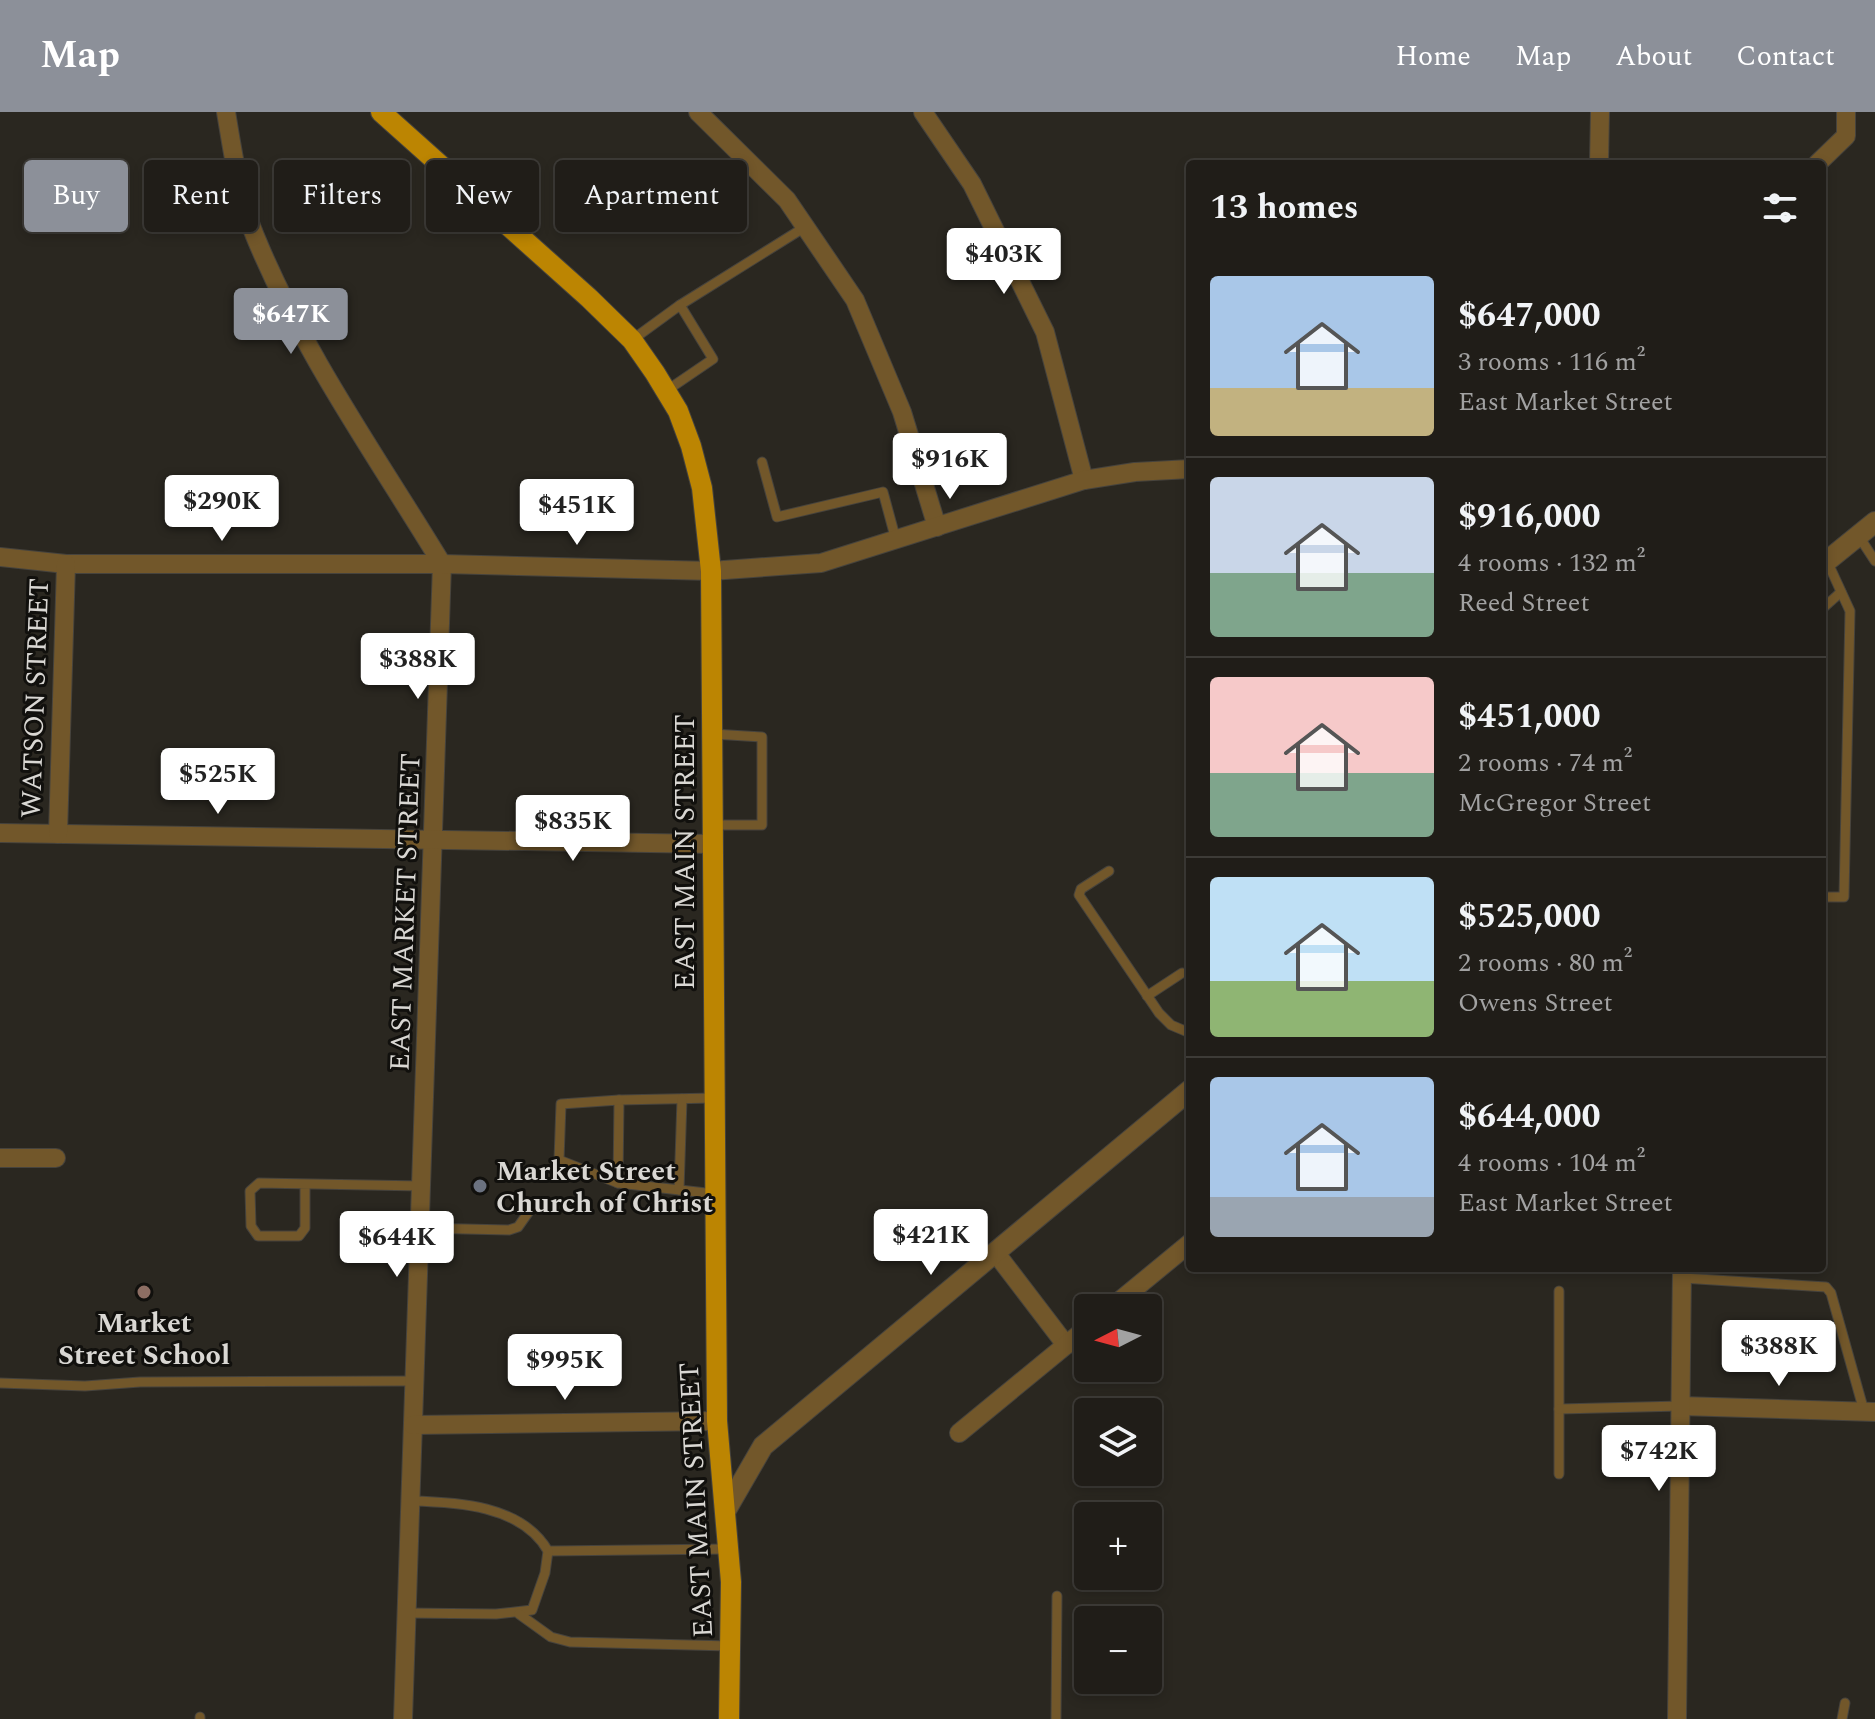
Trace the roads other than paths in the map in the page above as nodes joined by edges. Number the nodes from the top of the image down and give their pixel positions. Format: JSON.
{"nodes":[{"id":1,"x":226,"y":112,"type":"edge"},
{"id":2,"x":381,"y":112,"type":"edge"},
{"id":3,"x":698,"y":112,"type":"edge"},
{"id":4,"x":923,"y":112,"type":"edge"},
{"id":5,"x":1600,"y":112,"type":"edge"},
{"id":6,"x":1846,"y":112,"type":"edge"},
{"id":7,"x":1599,"y":160,"type":"edge"},
{"id":8,"x":1821,"y":160,"type":"edge"},
{"id":9,"x":805,"y":227,"type":"junction"},
{"id":10,"x":680,"y":305,"type":"junction"},
{"id":11,"x":632,"y":340,"type":"junction"},
{"id":12,"x":666,"y":391,"type":"junction"},
{"id":13,"x":762,"y":462,"type":"dead end"},
{"id":14,"x":1186,"y":469,"type":"edge"},
{"id":15,"x":1084,"y":480,"type":"junction"},
{"id":16,"x":1875,"y":522,"type":"edge"},
{"id":17,"x":937,"y":527,"type":"junction"},
{"id":18,"x":1858,"y":535,"type":"junction"},
{"id":19,"x":896,"y":540,"type":"junction"},
{"id":20,"x":0,"y":557,"type":"edge"},
{"id":21,"x":1826,"y":561,"type":"edge"},
{"id":22,"x":1875,"y":561,"type":"edge"},
{"id":23,"x":66,"y":564,"type":"junction"},
{"id":24,"x":442,"y":564,"type":"junction"},
{"id":25,"x":1826,"y":566,"type":"edge"},
{"id":26,"x":711,"y":571,"type":"junction"},
{"id":27,"x":1841,"y":592,"type":"junction"},
{"id":28,"x":1826,"y":605,"type":"edge"},
{"id":29,"x":711,"y":734,"type":"junction"},
{"id":30,"x":0,"y":833,"type":"edge"},
{"id":31,"x":58,"y":834,"type":"junction"},
{"id":32,"x":712,"y":834,"type":"junction"},
{"id":33,"x":436,"y":840,"type":"junction"},
{"id":34,"x":1109,"y":871,"type":"dead end"},
{"id":35,"x":1826,"y":897,"type":"edge"},
{"id":36,"x":1182,"y":973,"type":"dead end"},
{"id":37,"x":1147,"y":996,"type":"junction"},
{"id":38,"x":1186,"y":1031,"type":"edge"},
{"id":39,"x":1186,"y":1093,"type":"edge"},
{"id":40,"x":714,"y":1098,"type":"junction"},
{"id":41,"x":682,"y":1099,"type":"junction"},
{"id":42,"x":619,"y":1100,"type":"junction"},
{"id":43,"x":0,"y":1158,"type":"edge"},
{"id":44,"x":56,"y":1158,"type":"dead end"},
{"id":45,"x":618,"y":1183,"type":"junction"},
{"id":46,"x":305,"y":1185,"type":"junction"},
{"id":47,"x":422,"y":1186,"type":"junction"},
{"id":48,"x":679,"y":1190,"type":"junction"},
{"id":49,"x":715,"y":1194,"type":"junction"},
{"id":50,"x":530,"y":1210,"type":"dead end"},
{"id":51,"x":420,"y":1228,"type":"junction"},
{"id":52,"x":1186,"y":1246,"type":"edge"},
{"id":53,"x":995,"y":1252,"type":"junction"},
{"id":54,"x":1682,"y":1273,"type":"edge"},
{"id":55,"x":1559,"y":1291,"type":"dead end"},
{"id":56,"x":1128,"y":1294,"type":"edge"},
{"id":57,"x":1074,"y":1338,"type":"edge"},
{"id":58,"x":1066,"y":1345,"type":"junction"},
{"id":59,"x":415,"y":1381,"type":"junction"},
{"id":60,"x":0,"y":1383,"type":"edge"},
{"id":61,"x":1681,"y":1406,"type":"junction"},
{"id":62,"x":1559,"y":1409,"type":"junction"},
{"id":63,"x":1869,"y":1412,"type":"edge"},
{"id":64,"x":717,"y":1421,"type":"junction"},
{"id":65,"x":413,"y":1425,"type":"junction"},
{"id":66,"x":959,"y":1433,"type":"dead end"},
{"id":67,"x":1559,"y":1474,"type":"dead end"},
{"id":68,"x":411,"y":1501,"type":"junction"},
{"id":69,"x":726,"y":1510,"type":"junction"},
{"id":70,"x":729,"y":1549,"type":"junction"},
{"id":71,"x":548,"y":1551,"type":"junction"},
{"id":72,"x":1057,"y":1596,"type":"dead end"},
{"id":73,"x":407,"y":1613,"type":"junction"},
{"id":74,"x":519,"y":1614,"type":"junction"},
{"id":75,"x":730,"y":1646,"type":"junction"},
{"id":76,"x":1845,"y":1703,"type":"dead end"},
{"id":77,"x":403,"y":1719,"type":"edge"},
{"id":78,"x":729,"y":1719,"type":"edge"},
{"id":79,"x":1056,"y":1719,"type":"edge"},
{"id":80,"x":1677,"y":1719,"type":"edge"},
{"id":81,"x":1842,"y":1719,"type":"edge"}],
"edges":[{"from":1,"to":24,"type":"street"},
{"from":2,"to":11,"type":"main road","name":"EAST MAIN STREET"},
{"from":3,"to":9,"type":"street"},
{"from":4,"to":15,"type":"street"},
{"from":5,"to":7,"type":"street"},
{"from":6,"to":8,"type":"street"},
{"from":9,"to":10,"type":"lane"},
{"from":9,"to":17,"type":"street"},
{"from":10,"to":11,"type":"lane"},
{"from":10,"to":12,"type":"lane"},
{"from":11,"to":12,"type":"main road","name":"EAST MAIN STREET"},
{"from":12,"to":26,"type":"main road","name":"EAST MAIN STREET"},
{"from":13,"to":19,"type":"lane"},
{"from":14,"to":15,"type":"street"},
{"from":15,"to":17,"type":"street"},
{"from":16,"to":18,"type":"street"},
{"from":17,"to":19,"type":"street"},
{"from":18,"to":21,"type":"street"},
{"from":18,"to":22,"type":"lane"},
{"from":19,"to":26,"type":"street"},
{"from":20,"to":23,"type":"street"},
{"from":23,"to":24,"type":"street"},
{"from":23,"to":31,"type":"street","name":"WATSON STREET"},
{"from":24,"to":26,"type":"street"},
{"from":24,"to":33,"type":"street","name":"EAST MARKET STREET"},
{"from":25,"to":27,"type":"lane"},
{"from":26,"to":29,"type":"main road","name":"EAST MAIN STREET"},
{"from":27,"to":28,"type":"lane"},
{"from":27,"to":35,"type":"lane"},
{"from":29,"to":32,"type":"main road","name":"EAST MAIN STREET"},
{"from":29,"to":32,"type":"lane"},
{"from":30,"to":31,"type":"street"},
{"from":31,"to":33,"type":"street"},
{"from":32,"to":33,"type":"street"},
{"from":32,"to":40,"type":"main road","name":"EAST MAIN STREET"},
{"from":33,"to":47,"type":"street","name":"EAST MARKET STREET"},
{"from":34,"to":37,"type":"lane"},
{"from":36,"to":37,"type":"lane"},
{"from":37,"to":38,"type":"lane"},
{"from":39,"to":53,"type":"street"},
{"from":40,"to":41,"type":"lane"},
{"from":40,"to":49,"type":"main road","name":"EAST MAIN STREET"},
{"from":41,"to":42,"type":"lane"},
{"from":41,"to":48,"type":"lane"},
{"from":42,"to":45,"type":"lane"},
{"from":42,"to":45,"type":"lane"},
{"from":43,"to":44,"type":"street"},
{"from":45,"to":48,"type":"lane"},
{"from":46,"to":46,"type":"lane"},
{"from":46,"to":47,"type":"lane"},
{"from":47,"to":51,"type":"street","name":"EAST MARKET STREET"},
{"from":48,"to":49,"type":"lane"},
{"from":49,"to":64,"type":"main road","name":"EAST MAIN STREET"},
{"from":50,"to":51,"type":"lane"},
{"from":51,"to":59,"type":"street","name":"EAST MARKET STREET"},
{"from":52,"to":56,"type":"street"},
{"from":53,"to":58,"type":"street"},
{"from":53,"to":69,"type":"street"},
{"from":54,"to":61,"type":"street"},
{"from":54,"to":63,"type":"lane"},
{"from":55,"to":62,"type":"lane"},
{"from":57,"to":58,"type":"street"},
{"from":58,"to":66,"type":"street"},
{"from":59,"to":60,"type":"lane"},
{"from":59,"to":65,"type":"street","name":"EAST MARKET STREET"},
{"from":61,"to":62,"type":"lane"},
{"from":61,"to":63,"type":"street"},
{"from":61,"to":80,"type":"street"},
{"from":62,"to":67,"type":"lane"},
{"from":64,"to":65,"type":"street"},
{"from":64,"to":69,"type":"main road","name":"EAST MAIN STREET"},
{"from":65,"to":68,"type":"street","name":"EAST MARKET STREET"},
{"from":68,"to":71,"type":"lane"},
{"from":68,"to":73,"type":"street","name":"EAST MARKET STREET"},
{"from":69,"to":70,"type":"main road","name":"EAST MAIN STREET"},
{"from":70,"to":71,"type":"lane"},
{"from":70,"to":75,"type":"main road","name":"EAST MAIN STREET"},
{"from":71,"to":74,"type":"lane"},
{"from":72,"to":79,"type":"lane"},
{"from":73,"to":74,"type":"lane"},
{"from":73,"to":77,"type":"street","name":"EAST MARKET STREET"},
{"from":74,"to":75,"type":"lane"},
{"from":75,"to":78,"type":"main road","name":"EAST MAIN STREET"},
{"from":76,"to":81,"type":"lane"}]}
